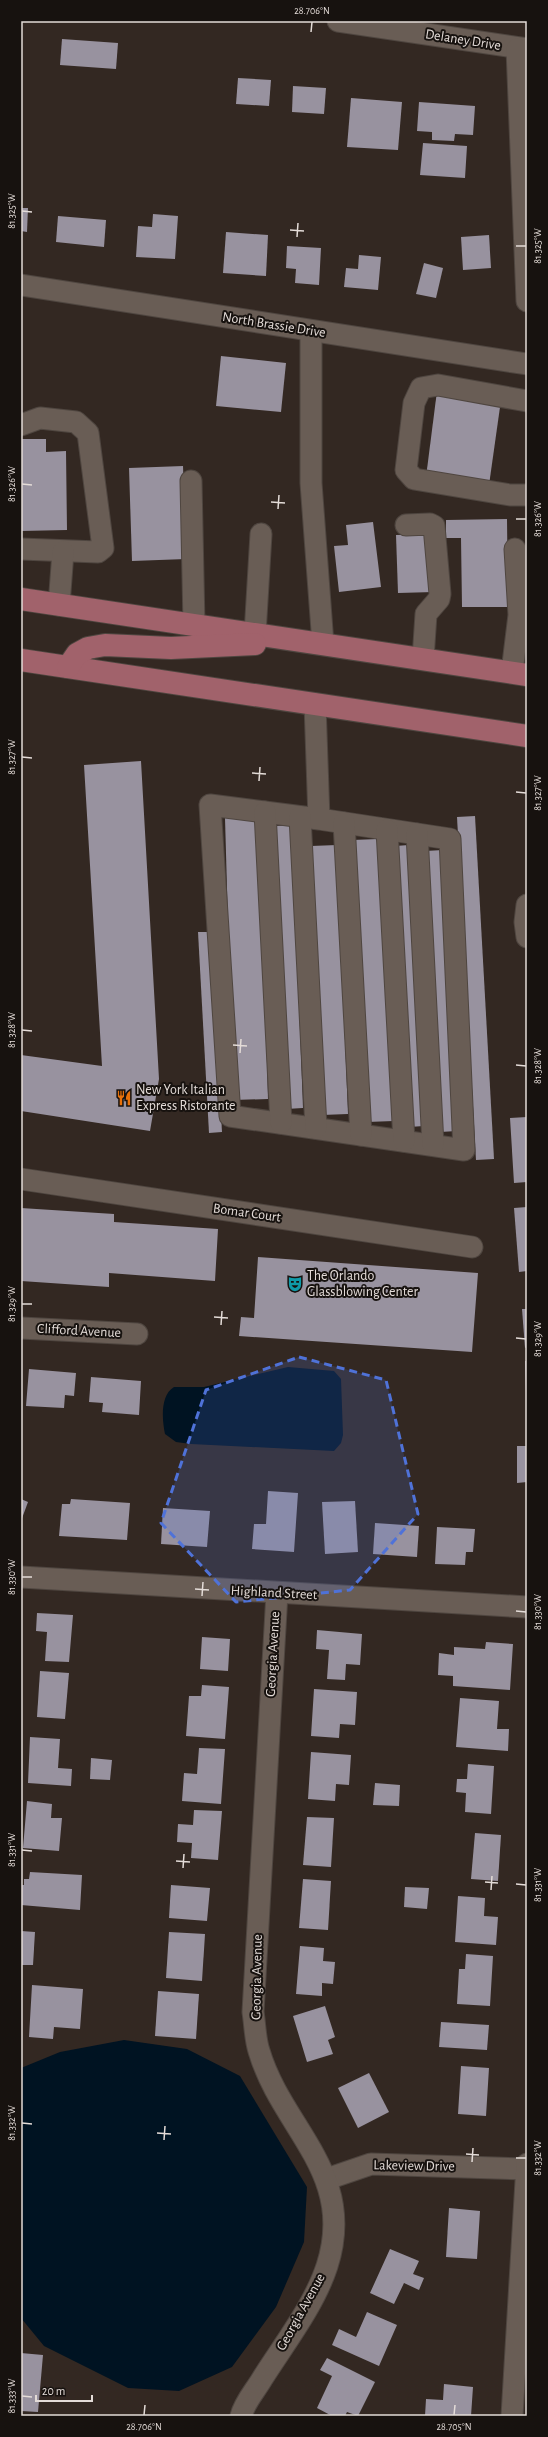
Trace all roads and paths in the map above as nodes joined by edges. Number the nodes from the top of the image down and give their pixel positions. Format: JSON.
{"nodes":[{"id":1,"x":338,"y":21,"type":"edge"},
{"id":2,"x":522,"y":49,"type":"edge"},
{"id":3,"x":21,"y":285,"type":"edge"},
{"id":4,"x":527,"y":301,"type":"edge"},
{"id":5,"x":311,"y":331,"type":"junction"},
{"id":6,"x":527,"y":364,"type":"edge"},
{"id":7,"x":527,"y":401,"type":"edge"},
{"id":8,"x":21,"y":425,"type":"edge"},
{"id":9,"x":191,"y":481,"type":"dead end"},
{"id":10,"x":527,"y":495,"type":"edge"},
{"id":11,"x":406,"y":525,"type":"dead end"},
{"id":12,"x":260,"y":534,"type":"dead end"},
{"id":13,"x":21,"y":549,"type":"edge"},
{"id":14,"x":515,"y":549,"type":"dead end"},
{"id":15,"x":63,"y":552,"type":"junction"},
{"id":16,"x":21,"y":599,"type":"edge"},
{"id":17,"x":59,"y":605,"type":"junction"},
{"id":18,"x":194,"y":625,"type":"junction"},
{"id":19,"x":255,"y":634,"type":"junction"},
{"id":20,"x":315,"y":643,"type":"junction"},
{"id":21,"x":423,"y":659,"type":"junction"},
{"id":22,"x":21,"y":660,"type":"edge"},
{"id":23,"x":68,"y":667,"type":"junction"},
{"id":24,"x":519,"y":674,"type":"edge"},
{"id":25,"x":315,"y":704,"type":"junction"},
{"id":26,"x":527,"y":736,"type":"edge"},
{"id":27,"x":265,"y":812,"type":"junction"},
{"id":28,"x":309,"y":818,"type":"junction"},
{"id":29,"x":344,"y":823,"type":"junction"},
{"id":30,"x":387,"y":830,"type":"junction"},
{"id":31,"x":417,"y":834,"type":"junction"},
{"id":32,"x":281,"y":1123,"type":"junction"},
{"id":33,"x":316,"y":1128,"type":"junction"},
{"id":34,"x":361,"y":1135,"type":"junction"},
{"id":35,"x":404,"y":1141,"type":"junction"},
{"id":36,"x":433,"y":1145,"type":"junction"},
{"id":37,"x":21,"y":1179,"type":"edge"},
{"id":38,"x":472,"y":1247,"type":"dead end"},
{"id":39,"x":21,"y":1328,"type":"edge"},
{"id":40,"x":137,"y":1334,"type":"dead end"},
{"id":41,"x":21,"y":1577,"type":"edge"},
{"id":42,"x":277,"y":1593,"type":"junction"},
{"id":43,"x":527,"y":1607,"type":"edge"},
{"id":44,"x":527,"y":2164,"type":"edge"},
{"id":45,"x":527,"y":2168,"type":"edge"},
{"id":46,"x":327,"y":2179,"type":"junction"},
{"id":47,"x":241,"y":2416,"type":"edge"},
{"id":48,"x":512,"y":2416,"type":"edge"}],
"edges":[{"from":1,"to":2,"type":"street","name":"Delaney Drive"},
{"from":2,"to":4,"type":"street"},
{"from":3,"to":5,"type":"street","name":"North Brassie Drive"},
{"from":5,"to":6,"type":"street","name":"North Brassie Drive"},
{"from":5,"to":20,"type":"street"},
{"from":7,"to":10,"type":"street"},
{"from":8,"to":15,"type":"street"},
{"from":9,"to":18,"type":"street"},
{"from":11,"to":21,"type":"street"},
{"from":12,"to":19,"type":"street"},
{"from":13,"to":15,"type":"street"},
{"from":14,"to":24,"type":"street"},
{"from":15,"to":17,"type":"street"},
{"from":16,"to":17,"type":"main road"},
{"from":17,"to":18,"type":"main road"},
{"from":18,"to":19,"type":"main road"},
{"from":19,"to":20,"type":"main road"},
{"from":20,"to":21,"type":"main road"},
{"from":20,"to":23,"type":"main road"},
{"from":21,"to":24,"type":"main road"},
{"from":22,"to":23,"type":"main road"},
{"from":23,"to":25,"type":"main road"},
{"from":25,"to":26,"type":"main road"},
{"from":25,"to":28,"type":"street"},
{"from":27,"to":28,"type":"street"},
{"from":27,"to":32,"type":"street"},
{"from":27,"to":32,"type":"street"},
{"from":28,"to":29,"type":"street"},
{"from":28,"to":33,"type":"street"},
{"from":29,"to":30,"type":"street"},
{"from":29,"to":34,"type":"street"},
{"from":30,"to":31,"type":"street"},
{"from":30,"to":35,"type":"street"},
{"from":31,"to":36,"type":"street"},
{"from":31,"to":36,"type":"street"},
{"from":32,"to":33,"type":"street"},
{"from":33,"to":34,"type":"street"},
{"from":34,"to":35,"type":"street"},
{"from":35,"to":36,"type":"street"},
{"from":37,"to":38,"type":"street","name":"Bomar Court"},
{"from":39,"to":40,"type":"street","name":"Clifford Avenue"},
{"from":41,"to":42,"type":"street","name":"Highland Street"},
{"from":42,"to":43,"type":"street","name":"Highland Street"},
{"from":42,"to":46,"type":"street","name":"Georgia Avenue"},
{"from":44,"to":45,"type":"street"},
{"from":45,"to":46,"type":"street","name":"Lakeview Drive"},
{"from":45,"to":48,"type":"street"},
{"from":46,"to":47,"type":"street","name":"Georgia Avenue"}]}
